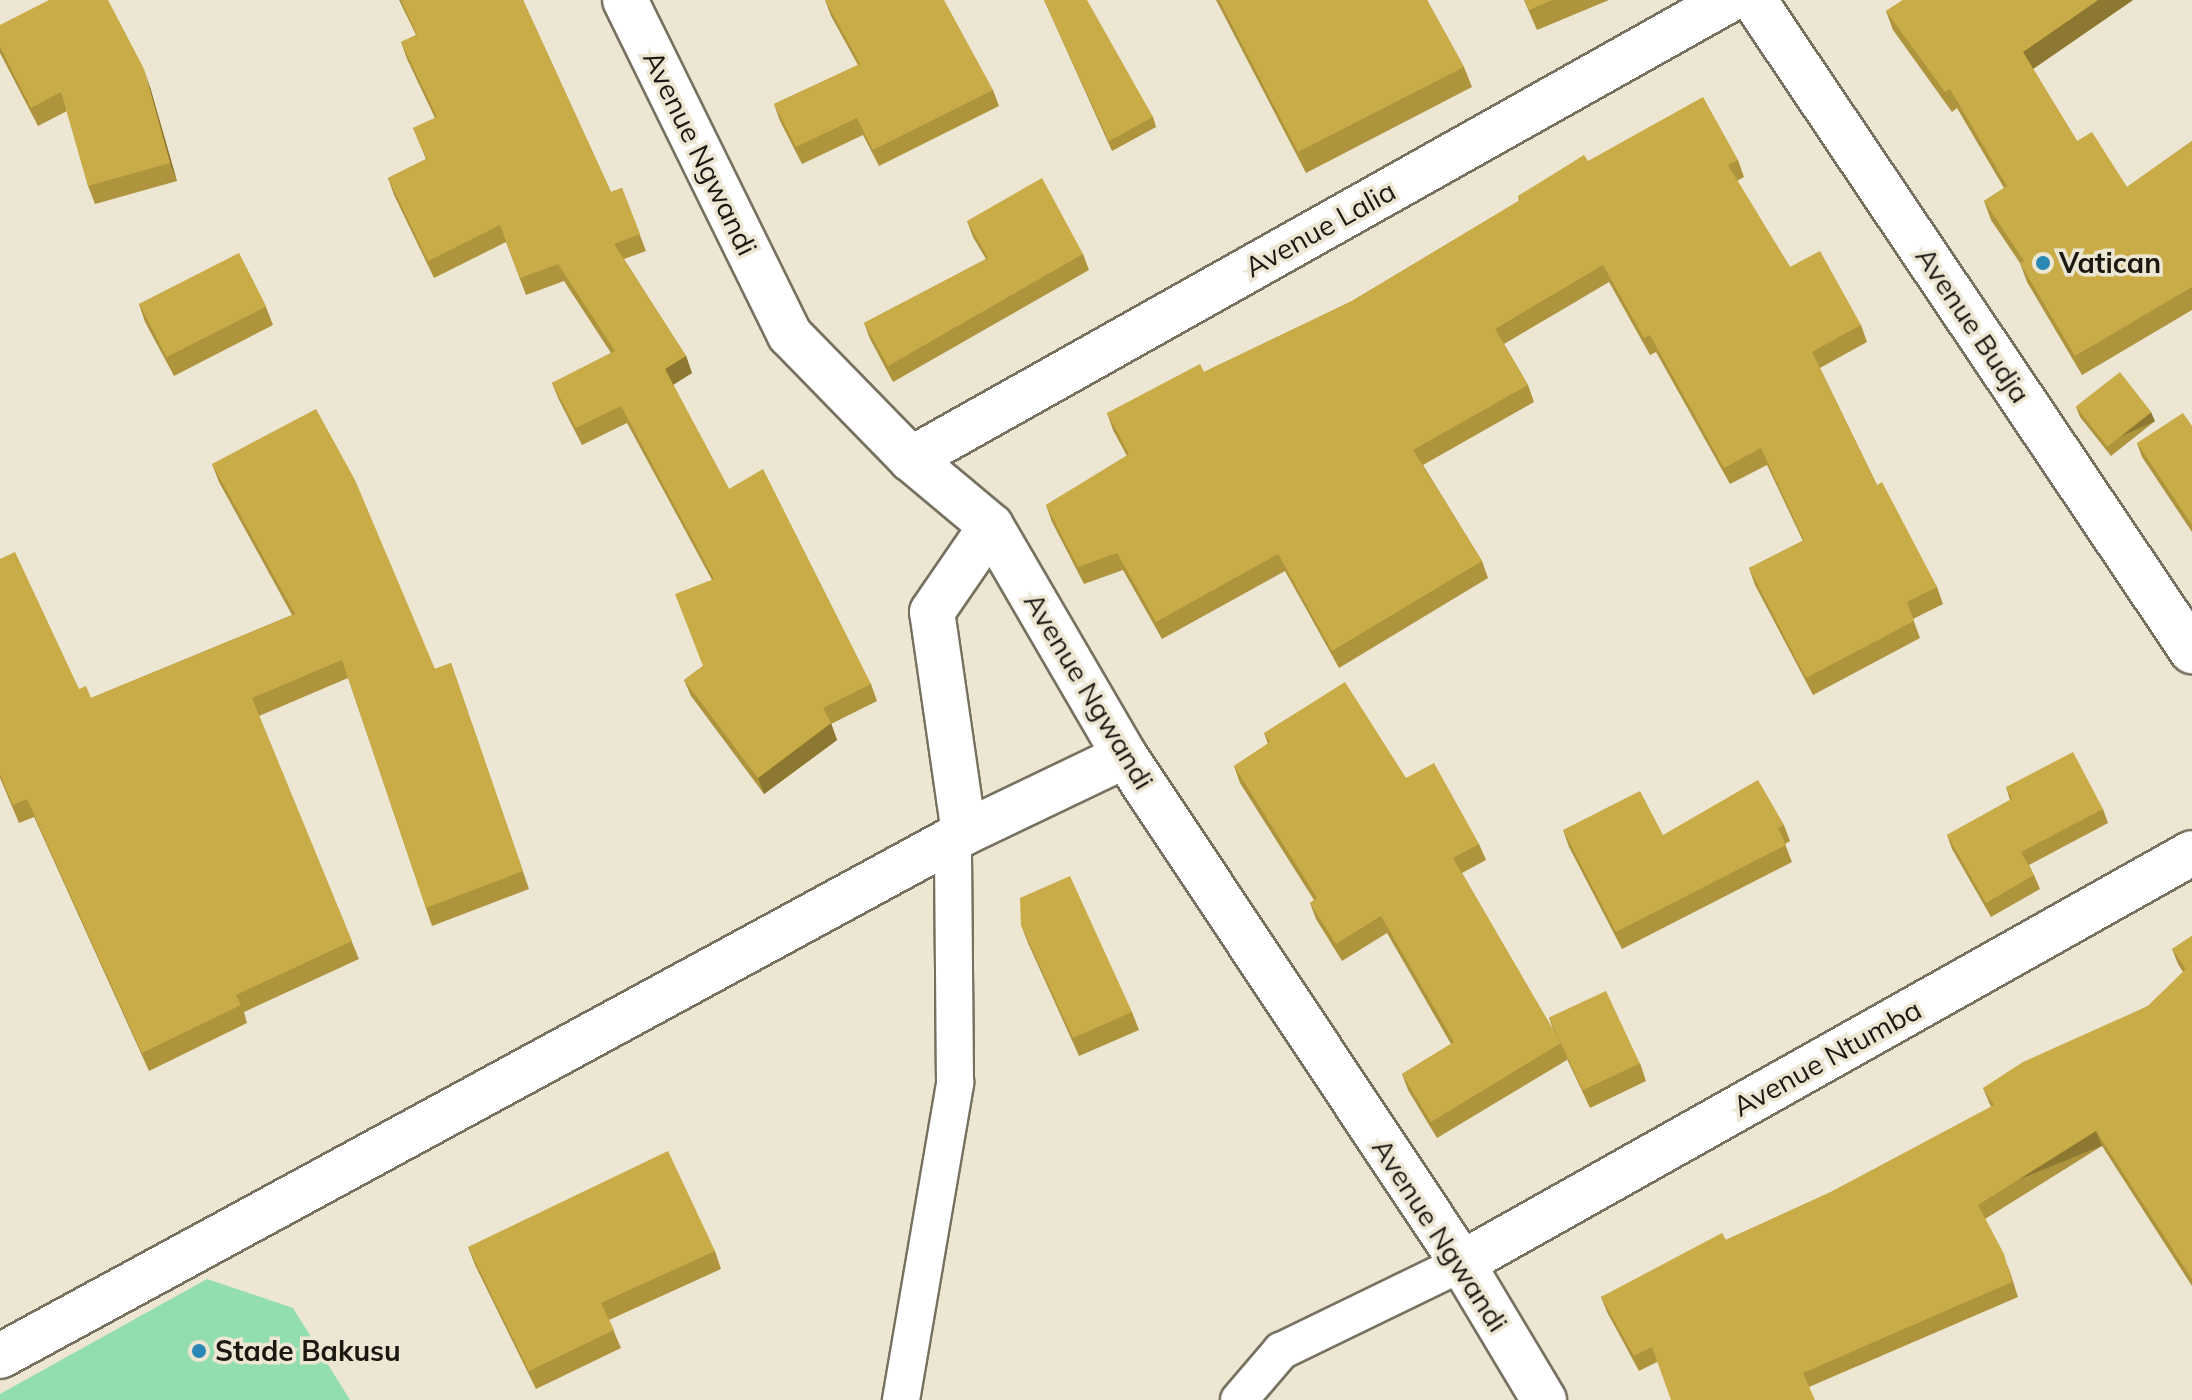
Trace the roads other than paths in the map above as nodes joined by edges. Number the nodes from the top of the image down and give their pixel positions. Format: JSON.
{"nodes":[{"id":1,"x":625,"y":0,"type":"edge"},
{"id":2,"x":1729,"y":0,"type":"edge"},
{"id":3,"x":1754,"y":0,"type":"edge"},
{"id":4,"x":911,"y":459,"type":"junction"},
{"id":5,"x":991,"y":526,"type":"junction"},
{"id":6,"x":2192,"y":651,"type":"edge"},
{"id":7,"x":1125,"y":756,"type":"junction"},
{"id":8,"x":964,"y":833,"type":"junction"},
{"id":9,"x":2192,"y":853,"type":"edge"},
{"id":10,"x":1462,"y":1263,"type":"junction"},
{"id":11,"x":0,"y":1356,"type":"edge"},
{"id":12,"x":901,"y":1400,"type":"edge"},
{"id":13,"x":1239,"y":1400,"type":"edge"},
{"id":14,"x":1544,"y":1400,"type":"edge"}],
"edges":[{"from":1,"to":4,"type":"street","name":"Avenue Ngwandi"},
{"from":2,"to":4,"type":"street","name":"Avenue Lalia"},
{"from":3,"to":6,"type":"street","name":"Avenue Budja"},
{"from":4,"to":5,"type":"street","name":"Avenue Ngwandi"},
{"from":5,"to":7,"type":"street","name":"Avenue Ngwandi"},
{"from":5,"to":8,"type":"street"},
{"from":7,"to":8,"type":"street"},
{"from":7,"to":10,"type":"street","name":"Avenue Ngwandi"},
{"from":8,"to":11,"type":"street"},
{"from":8,"to":12,"type":"lane"},
{"from":9,"to":10,"type":"street","name":"Avenue Ntumba"},
{"from":10,"to":13,"type":"lane"},
{"from":10,"to":14,"type":"street","name":"Avenue Ngwandi"}]}
